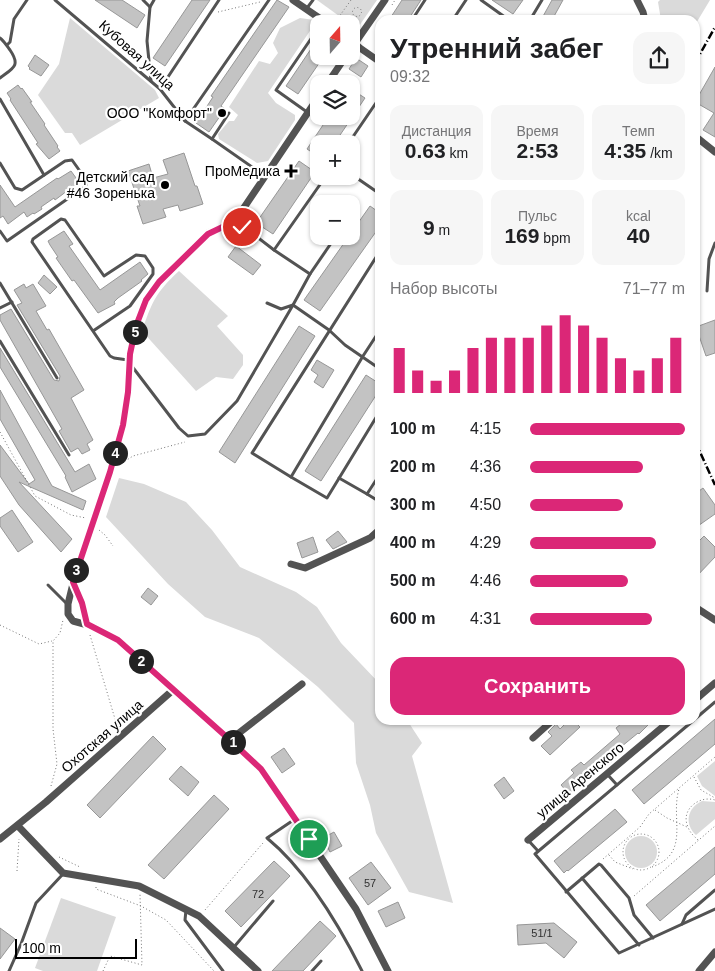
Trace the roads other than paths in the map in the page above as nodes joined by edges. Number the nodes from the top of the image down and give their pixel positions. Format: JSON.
{"nodes":[{"id":1,"x":27,"y":0,"type":"edge"},
{"id":2,"x":143,"y":0,"type":"edge"},
{"id":3,"x":154,"y":0,"type":"edge"},
{"id":4,"x":220,"y":0,"type":"edge"},
{"id":5,"x":269,"y":0,"type":"edge"},
{"id":6,"x":293,"y":0,"type":"edge"},
{"id":7,"x":313,"y":0,"type":"edge"},
{"id":8,"x":385,"y":0,"type":"edge"},
{"id":9,"x":425,"y":0,"type":"edge"},
{"id":10,"x":465,"y":0,"type":"edge"},
{"id":11,"x":480,"y":0,"type":"edge"},
{"id":12,"x":542,"y":0,"type":"edge"},
{"id":13,"x":637,"y":0,"type":"edge"},
{"id":14,"x":56,"y":1,"type":"edge"},
{"id":15,"x":150,"y":7,"type":"junction"},
{"id":16,"x":306,"y":9,"type":"junction"},
{"id":17,"x":313,"y":15,"type":"edge"},
{"id":18,"x":415,"y":15,"type":"edge"},
{"id":19,"x":457,"y":15,"type":"edge"},
{"id":20,"x":502,"y":15,"type":"edge"},
{"id":21,"x":533,"y":15,"type":"edge"},
{"id":22,"x":644,"y":15,"type":"edge"},
{"id":23,"x":360,"y":34,"type":"edge"},
{"id":24,"x":0,"y":38,"type":"edge"},
{"id":25,"x":310,"y":42,"type":"edge"},
{"id":26,"x":7,"y":45,"type":"junction"},
{"id":27,"x":360,"y":48,"type":"edge"},
{"id":28,"x":375,"y":58,"type":"edge"},
{"id":29,"x":0,"y":78,"type":"edge"},
{"id":30,"x":151,"y":81,"type":"junction"},
{"id":31,"x":160,"y":89,"type":"junction"},
{"id":32,"x":0,"y":99,"type":"edge"},
{"id":33,"x":375,"y":104,"type":"edge"},
{"id":34,"x":310,"y":109,"type":"edge"},
{"id":35,"x":308,"y":112,"type":"junction"},
{"id":36,"x":229,"y":113,"type":"dead end"},
{"id":37,"x":185,"y":121,"type":"junction"},
{"id":38,"x":354,"y":135,"type":"edge"},
{"id":39,"x":212,"y":139,"type":"junction"},
{"id":40,"x":700,"y":140,"type":"edge"},
{"id":41,"x":715,"y":152,"type":"edge"},
{"id":42,"x":0,"y":163,"type":"edge"},
{"id":43,"x":44,"y":175,"type":"junction"},
{"id":44,"x":265,"y":176,"type":"junction"},
{"id":45,"x":360,"y":180,"type":"edge"},
{"id":46,"x":320,"y":185,"type":"edge"},
{"id":47,"x":375,"y":191,"type":"edge"},
{"id":48,"x":235,"y":221,"type":"junction"},
{"id":49,"x":0,"y":231,"type":"edge"},
{"id":50,"x":715,"y":243,"type":"edge"},
{"id":51,"x":330,"y":245,"type":"edge"},
{"id":52,"x":274,"y":250,"type":"junction"},
{"id":53,"x":375,"y":259,"type":"edge"},
{"id":54,"x":310,"y":274,"type":"junction"},
{"id":55,"x":0,"y":283,"type":"edge"},
{"id":56,"x":707,"y":291,"type":"dead end"},
{"id":57,"x":12,"y":302,"type":"junction"},
{"id":58,"x":267,"y":303,"type":"dead end"},
{"id":59,"x":292,"y":305,"type":"junction"},
{"id":60,"x":0,"y":308,"type":"edge"},
{"id":61,"x":329,"y":330,"type":"junction"},
{"id":62,"x":93,"y":331,"type":"junction"},
{"id":63,"x":375,"y":337,"type":"edge"},
{"id":64,"x":0,"y":340,"type":"edge"},
{"id":65,"x":362,"y":356,"type":"junction"},
{"id":66,"x":130,"y":361,"type":"junction"},
{"id":67,"x":375,"y":365,"type":"edge"},
{"id":68,"x":57,"y":378,"type":"dead end"},
{"id":69,"x":375,"y":419,"type":"edge"},
{"id":70,"x":69,"y":455,"type":"dead end"},
{"id":71,"x":291,"y":477,"type":"junction"},
{"id":72,"x":339,"y":478,"type":"junction"},
{"id":73,"x":375,"y":482,"type":"edge"},
{"id":74,"x":367,"y":494,"type":"junction"},
{"id":75,"x":375,"y":499,"type":"edge"},
{"id":76,"x":375,"y":534,"type":"edge"},
{"id":77,"x":292,"y":564,"type":"dead end"},
{"id":78,"x":48,"y":585,"type":"dead end"},
{"id":79,"x":68,"y":604,"type":"junction"},
{"id":80,"x":700,"y":610,"type":"edge"},
{"id":81,"x":715,"y":620,"type":"edge"},
{"id":82,"x":715,"y":683,"type":"edge"},
{"id":83,"x":302,"y":684,"type":"dead end"},
{"id":84,"x":173,"y":690,"type":"junction"},
{"id":85,"x":700,"y":696,"type":"edge"},
{"id":86,"x":715,"y":702,"type":"edge"},
{"id":87,"x":700,"y":716,"type":"edge"},
{"id":88,"x":547,"y":725,"type":"edge"},
{"id":89,"x":665,"y":725,"type":"edge"},
{"id":90,"x":689,"y":725,"type":"edge"},
{"id":91,"x":533,"y":738,"type":"dead end"},
{"id":92,"x":230,"y":740,"type":"junction"},
{"id":93,"x":607,"y":774,"type":"junction"},
{"id":94,"x":617,"y":785,"type":"junction"},
{"id":95,"x":296,"y":819,"type":"junction"},
{"id":96,"x":18,"y":826,"type":"junction"},
{"id":97,"x":0,"y":840,"type":"edge"},
{"id":98,"x":528,"y":840,"type":"joint"},
{"id":99,"x":538,"y":851,"type":"junction"},
{"id":100,"x":64,"y":873,"type":"junction"},
{"id":101,"x":582,"y":878,"type":"junction"},
{"id":102,"x":566,"y":892,"type":"junction"},
{"id":103,"x":714,"y":893,"type":"edge"},
{"id":104,"x":273,"y":901,"type":"dead end"},
{"id":105,"x":715,"y":909,"type":"edge"},
{"id":106,"x":186,"y":910,"type":"junction"},
{"id":107,"x":682,"y":925,"type":"junction"},
{"id":108,"x":653,"y":938,"type":"junction"},
{"id":109,"x":639,"y":945,"type":"junction"},
{"id":110,"x":233,"y":948,"type":"junction"},
{"id":111,"x":715,"y":952,"type":"edge"},
{"id":112,"x":321,"y":960,"type":"dead end"},
{"id":113,"x":9,"y":971,"type":"edge"},
{"id":114,"x":223,"y":971,"type":"edge"},
{"id":115,"x":258,"y":971,"type":"edge"},
{"id":116,"x":312,"y":971,"type":"edge"},
{"id":117,"x":362,"y":971,"type":"edge"},
{"id":118,"x":388,"y":971,"type":"edge"},
{"id":119,"x":699,"y":971,"type":"edge"}],
"edges":[{"from":1,"to":26,"type":"lane"},
{"from":2,"to":15,"type":"lane"},
{"from":3,"to":15,"type":"lane"},
{"from":4,"to":31,"type":"lane"},
{"from":5,"to":37,"type":"lane"},
{"from":6,"to":16,"type":"street"},
{"from":7,"to":16,"type":"lane"},
{"from":8,"to":23,"type":"street"},
{"from":9,"to":18,"type":"lane"},
{"from":10,"to":19,"type":"lane"},
{"from":11,"to":20,"type":"lane"},
{"from":12,"to":21,"type":"lane"},
{"from":13,"to":22,"type":"street"},
{"from":14,"to":30,"type":"lane","name":"Кубовая улица"},
{"from":15,"to":30,"type":"lane"},
{"from":16,"to":17,"type":"street"},
{"from":24,"to":26,"type":"lane"},
{"from":25,"to":35,"type":"lane"},
{"from":26,"to":29,"type":"lane"},
{"from":27,"to":28,"type":"street"},
{"from":30,"to":31,"type":"lane","name":"Кубовая улица"},
{"from":31,"to":37,"type":"lane","name":"Кубовая улица"},
{"from":32,"to":43,"type":"lane"},
{"from":33,"to":38,"type":"lane"},
{"from":34,"to":35,"type":"street"},
{"from":35,"to":44,"type":"street"},
{"from":36,"to":39,"type":"lane"},
{"from":37,"to":39,"type":"lane","name":"Кубовая улица"},
{"from":39,"to":44,"type":"lane","name":"Кубовая улица"},
{"from":40,"to":41,"type":"street"},
{"from":42,"to":43,"type":"lane"},
{"from":43,"to":49,"type":"lane"},
{"from":44,"to":48,"type":"street"},
{"from":45,"to":47,"type":"lane"},
{"from":46,"to":52,"type":"lane"},
{"from":48,"to":52,"type":"lane"},
{"from":48,"to":66,"type":"street"},
{"from":50,"to":56,"type":"lane"},
{"from":51,"to":54,"type":"lane"},
{"from":52,"to":54,"type":"lane"},
{"from":53,"to":61,"type":"lane"},
{"from":54,"to":59,"type":"lane"},
{"from":55,"to":57,"type":"lane"},
{"from":57,"to":60,"type":"lane"},
{"from":57,"to":68,"type":"lane"},
{"from":58,"to":59,"type":"lane"},
{"from":59,"to":61,"type":"lane"},
{"from":59,"to":66,"type":"lane"},
{"from":61,"to":65,"type":"lane"},
{"from":61,"to":71,"type":"lane"},
{"from":62,"to":62,"type":"lane"},
{"from":62,"to":66,"type":"lane"},
{"from":63,"to":65,"type":"lane"},
{"from":64,"to":70,"type":"lane"},
{"from":65,"to":67,"type":"lane"},
{"from":65,"to":71,"type":"lane"},
{"from":66,"to":79,"type":"street"},
{"from":69,"to":72,"type":"lane"},
{"from":71,"to":72,"type":"lane"},
{"from":72,"to":74,"type":"lane"},
{"from":73,"to":74,"type":"lane"},
{"from":74,"to":75,"type":"lane"},
{"from":76,"to":77,"type":"street"},
{"from":78,"to":79,"type":"lane"},
{"from":79,"to":84,"type":"street"},
{"from":80,"to":81,"type":"street"},
{"from":82,"to":85,"type":"street"},
{"from":83,"to":92,"type":"street"},
{"from":84,"to":92,"type":"street"},
{"from":84,"to":96,"type":"street","name":"Охотская улица"},
{"from":86,"to":87,"type":"lane"},
{"from":88,"to":91,"type":"street"},
{"from":89,"to":93,"type":"street","name":"улица Аренского"},
{"from":90,"to":94,"type":"lane"},
{"from":92,"to":95,"type":"street"},
{"from":93,"to":94,"type":"lane"},
{"from":93,"to":98,"type":"street","name":"улица Аренского"},
{"from":94,"to":99,"type":"lane"},
{"from":95,"to":117,"type":"lane"},
{"from":95,"to":118,"type":"street"},
{"from":96,"to":97,"type":"street","name":"Охотская улица"},
{"from":96,"to":100,"type":"street"},
{"from":98,"to":99,"type":"lane"},
{"from":99,"to":102,"type":"lane"},
{"from":100,"to":106,"type":"street"},
{"from":100,"to":113,"type":"lane"},
{"from":101,"to":102,"type":"lane"},
{"from":101,"to":108,"type":"lane"},
{"from":101,"to":109,"type":"lane"},
{"from":102,"to":109,"type":"lane"},
{"from":103,"to":107,"type":"lane"},
{"from":104,"to":110,"type":"lane"},
{"from":105,"to":107,"type":"lane"},
{"from":106,"to":110,"type":"street"},
{"from":106,"to":114,"type":"lane"},
{"from":107,"to":108,"type":"lane"},
{"from":108,"to":109,"type":"lane"},
{"from":110,"to":115,"type":"street"},
{"from":111,"to":119,"type":"street"},
{"from":112,"to":116,"type":"lane"}]}
